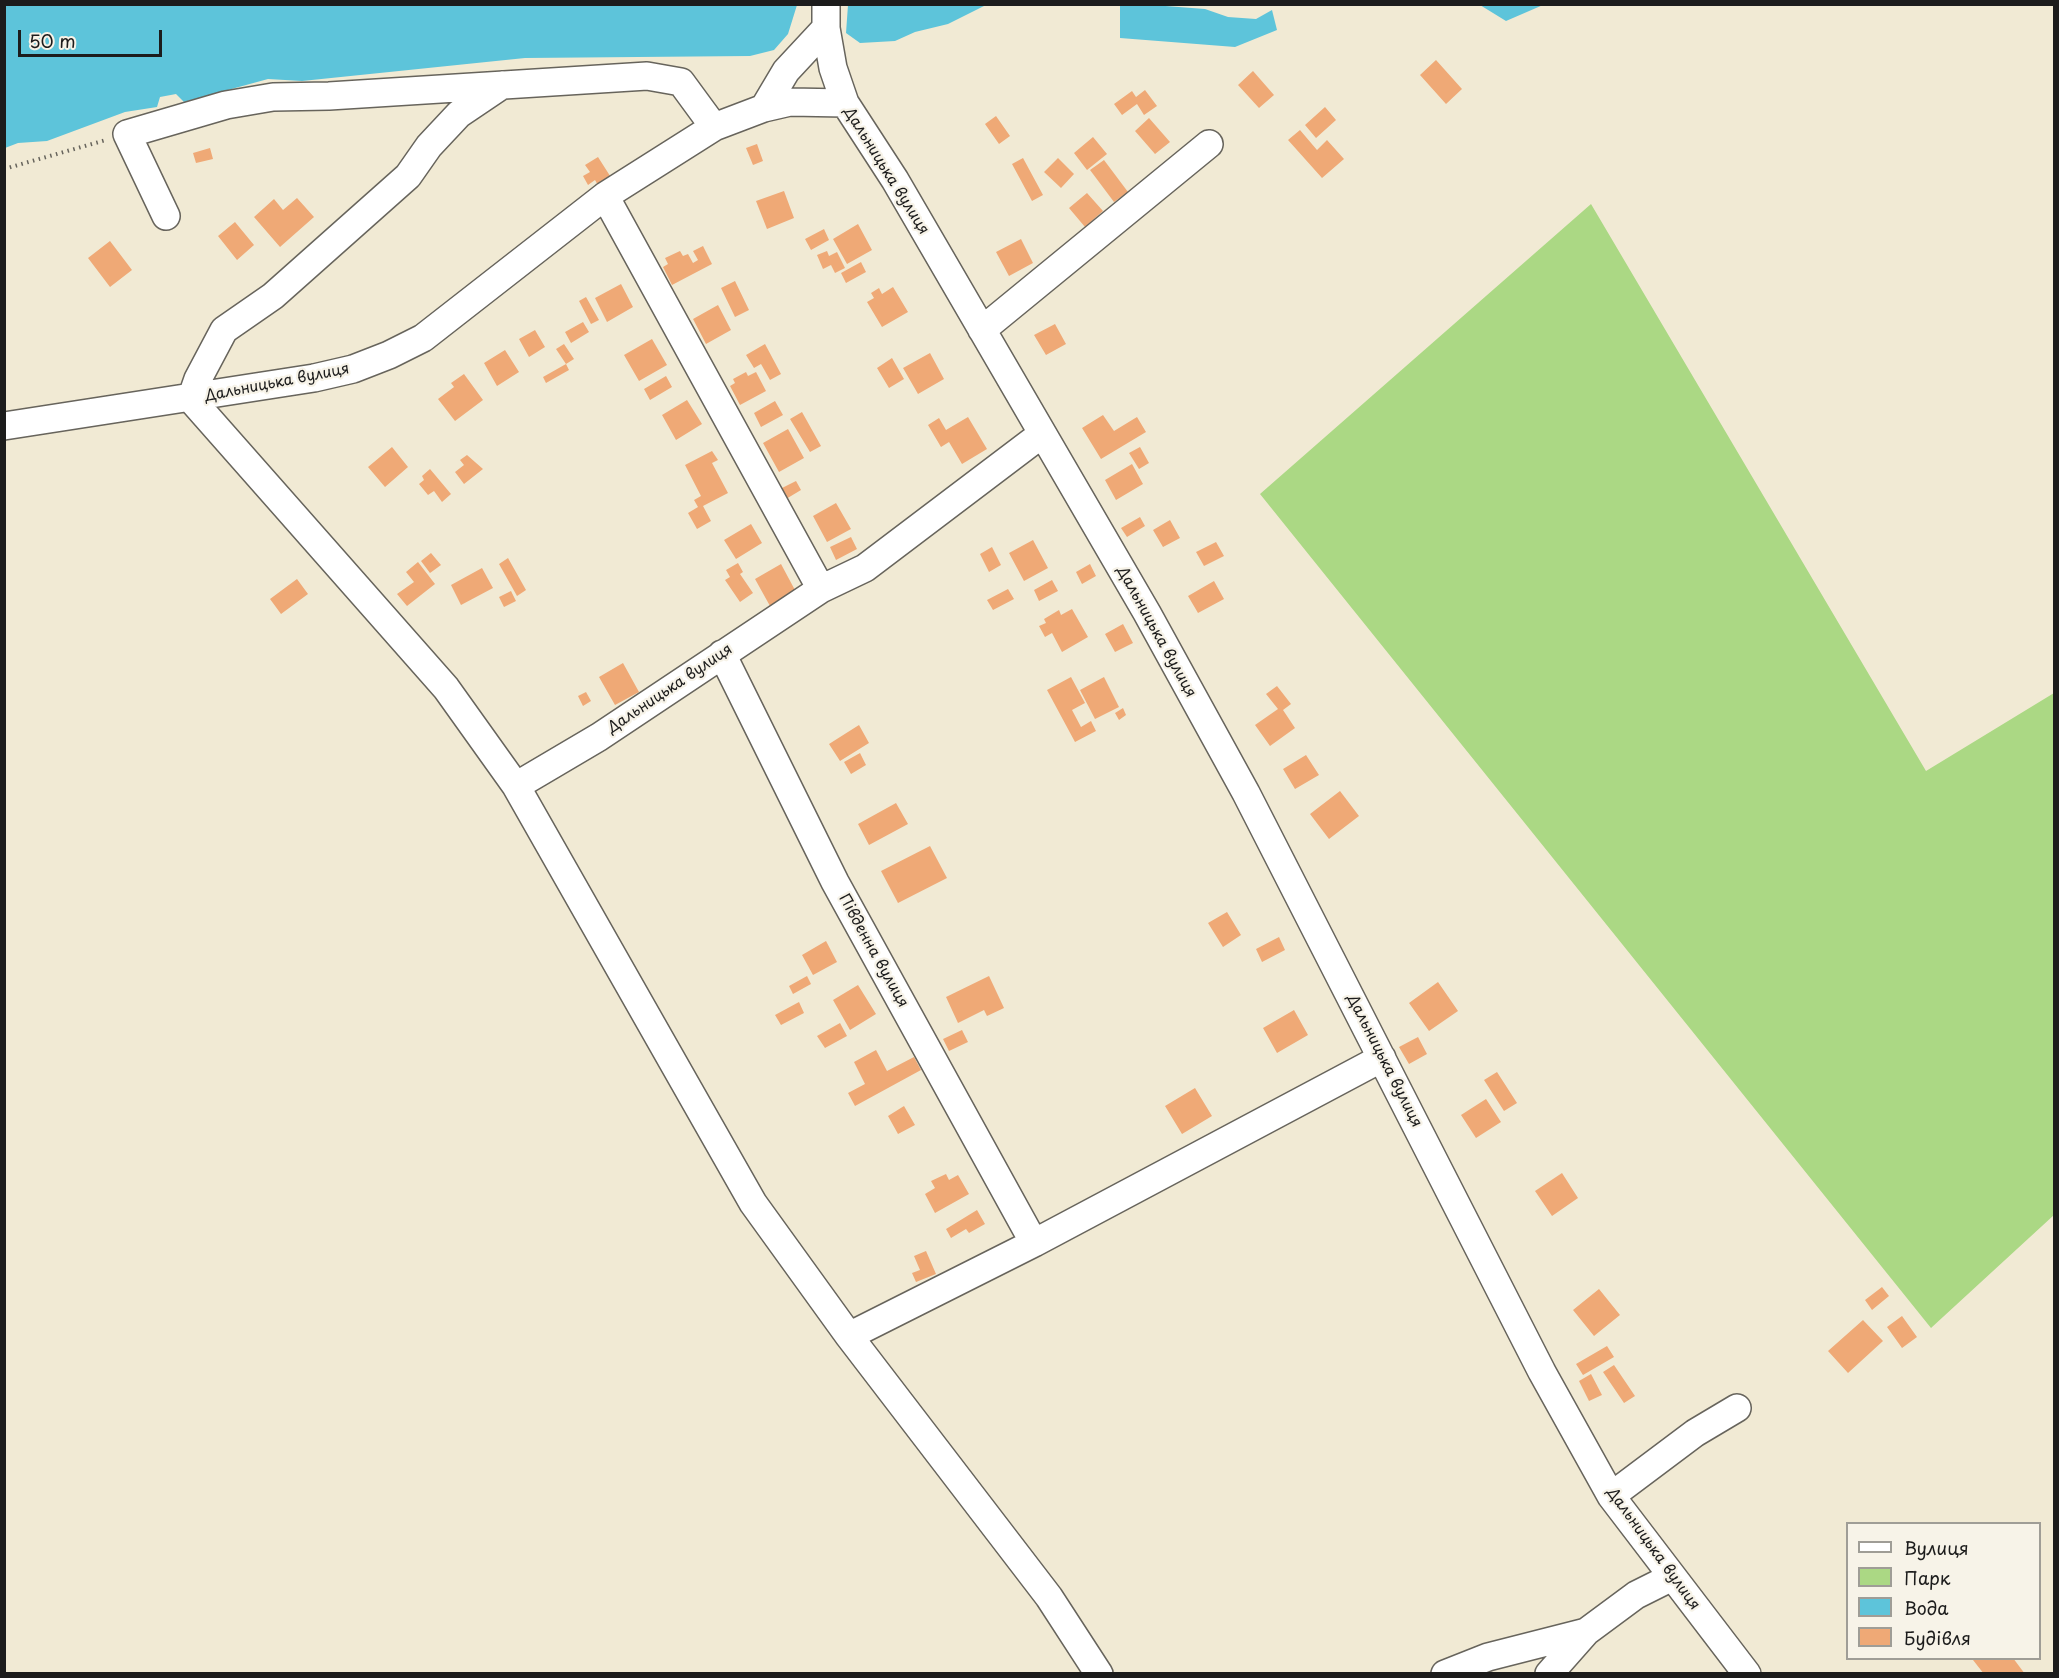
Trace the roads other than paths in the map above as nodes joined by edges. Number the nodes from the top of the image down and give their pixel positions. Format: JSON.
{"nodes":[{"id":1,"x":826,"y":16,"type":"edge"},
{"id":2,"x":502,"y":85,"type":"junction"},
{"id":3,"x":845,"y":103,"type":"junction"},
{"id":4,"x":764,"y":108,"type":"junction"},
{"id":5,"x":714,"y":127,"type":"junction"},
{"id":6,"x":1209,"y":144,"type":"dead end"},
{"id":7,"x":605,"y":196,"type":"junction"},
{"id":8,"x":166,"y":216,"type":"dead end"},
{"id":9,"x":982,"y":330,"type":"junction"},
{"id":10,"x":191,"y":399,"type":"junction"},
{"id":11,"x":4,"y":426,"type":"edge"},
{"id":12,"x":1042,"y":434,"type":"junction"},
{"id":13,"x":821,"y":589,"type":"junction"},
{"id":14,"x":722,"y":654,"type":"junction"},
{"id":15,"x":516,"y":786,"type":"junction"},
{"id":16,"x":1382,"y":1058,"type":"junction"},
{"id":17,"x":1034,"y":1243,"type":"junction"},
{"id":18,"x":849,"y":1335,"type":"junction"},
{"id":19,"x":1737,"y":1408,"type":"dead end"},
{"id":20,"x":1611,"y":1496,"type":"junction"},
{"id":21,"x":1672,"y":1577,"type":"junction"},
{"id":22,"x":1586,"y":1632,"type":"junction"},
{"id":23,"x":1099,"y":1674,"type":"edge"},
{"id":24,"x":1445,"y":1674,"type":"edge"},
{"id":25,"x":1549,"y":1674,"type":"edge"},
{"id":26,"x":1747,"y":1674,"type":"edge"}],
"edges":[{"from":1,"to":3,"type":"street"},
{"from":1,"to":4,"type":"street"},
{"from":2,"to":5,"type":"street"},
{"from":2,"to":8,"type":"street"},
{"from":2,"to":10,"type":"street"},
{"from":3,"to":4,"type":"street","name":"Дальницька вулиця"},
{"from":3,"to":9,"type":"street","name":"Дальницька вулиця"},
{"from":4,"to":5,"type":"street","name":"Дальницька вулиця"},
{"from":5,"to":7,"type":"street","name":"Дальницька вулиця"},
{"from":6,"to":9,"type":"street"},
{"from":7,"to":10,"type":"street","name":"Дальницька вулиця"},
{"from":7,"to":13,"type":"street"},
{"from":9,"to":12,"type":"street","name":"Дальницька вулиця"},
{"from":10,"to":11,"type":"street","name":"Дальницька вулиця"},
{"from":10,"to":15,"type":"street"},
{"from":12,"to":13,"type":"street","name":"Дальницька вулиця"},
{"from":12,"to":16,"type":"street","name":"Дальницька вулиця"},
{"from":13,"to":14,"type":"street","name":"Дальницька вулиця"},
{"from":14,"to":15,"type":"street","name":"Дальницька вулиця"},
{"from":14,"to":17,"type":"street","name":"Південна вулиця"},
{"from":15,"to":18,"type":"street"},
{"from":16,"to":17,"type":"street"},
{"from":16,"to":20,"type":"street","name":"Дальницька вулиця"},
{"from":17,"to":18,"type":"street"},
{"from":18,"to":23,"type":"street"},
{"from":19,"to":20,"type":"street"},
{"from":20,"to":21,"type":"street","name":"Дальницька вулиця"},
{"from":21,"to":22,"type":"street"},
{"from":21,"to":26,"type":"street","name":"Дальницька вулиця"},
{"from":22,"to":24,"type":"street"},
{"from":22,"to":25,"type":"street"}]}
